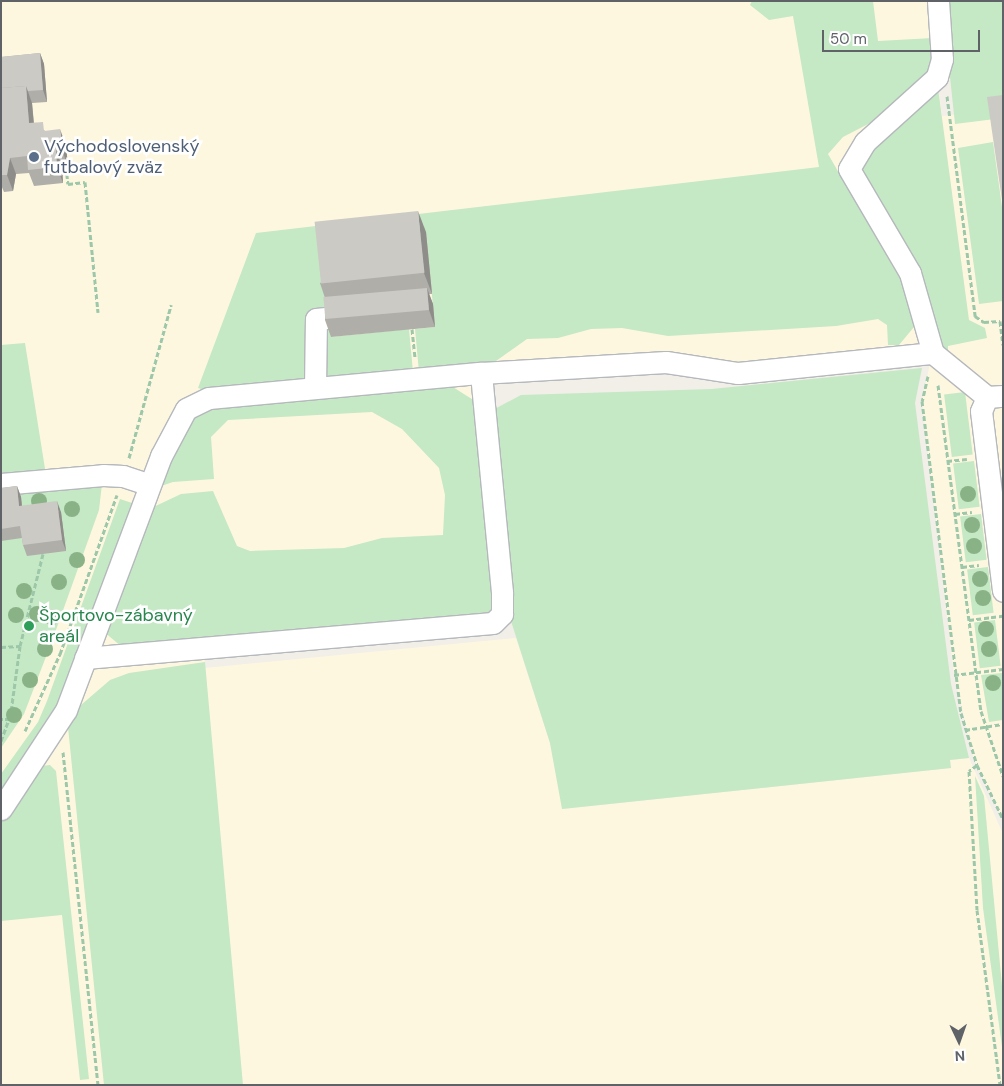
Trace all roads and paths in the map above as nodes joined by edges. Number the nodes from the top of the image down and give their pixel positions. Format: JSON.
{"nodes":[{"id":1,"x":938,"y":1,"type":"edge"},
{"id":2,"x":942,"y":59,"type":"junction"},
{"id":3,"x":66,"y":166,"type":"dead end"},
{"id":4,"x":171,"y":305,"type":"dead end"},
{"id":5,"x":98,"y":312,"type":"dead end"},
{"id":6,"x":326,"y":318,"type":"edge"},
{"id":7,"x":412,"y":329,"type":"dead end"},
{"id":8,"x":1003,"y":345,"type":"edge"},
{"id":9,"x":415,"y":355,"type":"dead end"},
{"id":10,"x":937,"y":357,"type":"junction"},
{"id":11,"x":481,"y":373,"type":"junction"},
{"id":12,"x":315,"y":388,"type":"junction"},
{"id":13,"x":995,"y":397,"type":"edge"},
{"id":14,"x":123,"y":476,"type":"junction"},
{"id":15,"x":1,"y":484,"type":"edge"},
{"id":16,"x":150,"y":485,"type":"junction"},
{"id":17,"x":43,"y":554,"type":"edge"},
{"id":18,"x":1003,"y":591,"type":"edge"},
{"id":19,"x":1003,"y":616,"type":"edge"},
{"id":20,"x":969,"y":620,"type":"junction"},
{"id":21,"x":20,"y":646,"type":"junction"},
{"id":22,"x":1,"y":647,"type":"edge"},
{"id":23,"x":85,"y":658,"type":"junction"},
{"id":24,"x":1003,"y":669,"type":"edge"},
{"id":25,"x":976,"y":672,"type":"junction"},
{"id":26,"x":954,"y":675,"type":"junction"},
{"id":27,"x":1,"y":719,"type":"edge"},
{"id":28,"x":10,"y":719,"type":"junction"},
{"id":29,"x":1003,"y":724,"type":"edge"},
{"id":30,"x":986,"y":726,"type":"junction"},
{"id":31,"x":965,"y":730,"type":"junction"},
{"id":32,"x":53,"y":735,"type":"junction"},
{"id":33,"x":21,"y":737,"type":"dead end"},
{"id":34,"x":1,"y":740,"type":"edge"},
{"id":35,"x":977,"y":765,"type":"junction"},
{"id":36,"x":1003,"y":776,"type":"edge"},
{"id":37,"x":1,"y":809,"type":"edge"},
{"id":38,"x":1003,"y":819,"type":"edge"},
{"id":39,"x":98,"y":1085,"type":"edge"},
{"id":40,"x":1000,"y":1085,"type":"edge"}],
"edges":[{"from":1,"to":2,"type":"lane"},
{"from":2,"to":8,"type":"path"},
{"from":2,"to":10,"type":"lane"},
{"from":3,"to":5,"type":"path"},
{"from":4,"to":14,"type":"path"},
{"from":6,"to":12,"type":"lane"},
{"from":7,"to":9,"type":"path"},
{"from":10,"to":11,"type":"lane"},
{"from":10,"to":13,"type":"lane"},
{"from":10,"to":20,"type":"path"},
{"from":10,"to":26,"type":"path"},
{"from":11,"to":12,"type":"lane"},
{"from":11,"to":23,"type":"lane"},
{"from":12,"to":16,"type":"lane"},
{"from":13,"to":18,"type":"lane"},
{"from":14,"to":15,"type":"lane"},
{"from":14,"to":16,"type":"lane"},
{"from":14,"to":33,"type":"path"},
{"from":16,"to":23,"type":"lane"},
{"from":17,"to":21,"type":"path"},
{"from":19,"to":20,"type":"path"},
{"from":20,"to":25,"type":"path"},
{"from":21,"to":22,"type":"path"},
{"from":21,"to":28,"type":"path"},
{"from":23,"to":32,"type":"lane"},
{"from":24,"to":25,"type":"path"},
{"from":25,"to":26,"type":"path"},
{"from":25,"to":30,"type":"path"},
{"from":26,"to":31,"type":"path"},
{"from":27,"to":28,"type":"path"},
{"from":28,"to":34,"type":"path"},
{"from":29,"to":30,"type":"path"},
{"from":30,"to":31,"type":"path"},
{"from":30,"to":36,"type":"path"},
{"from":31,"to":35,"type":"path"},
{"from":32,"to":37,"type":"lane"},
{"from":32,"to":39,"type":"path"},
{"from":35,"to":38,"type":"path"},
{"from":35,"to":40,"type":"path"}]}
